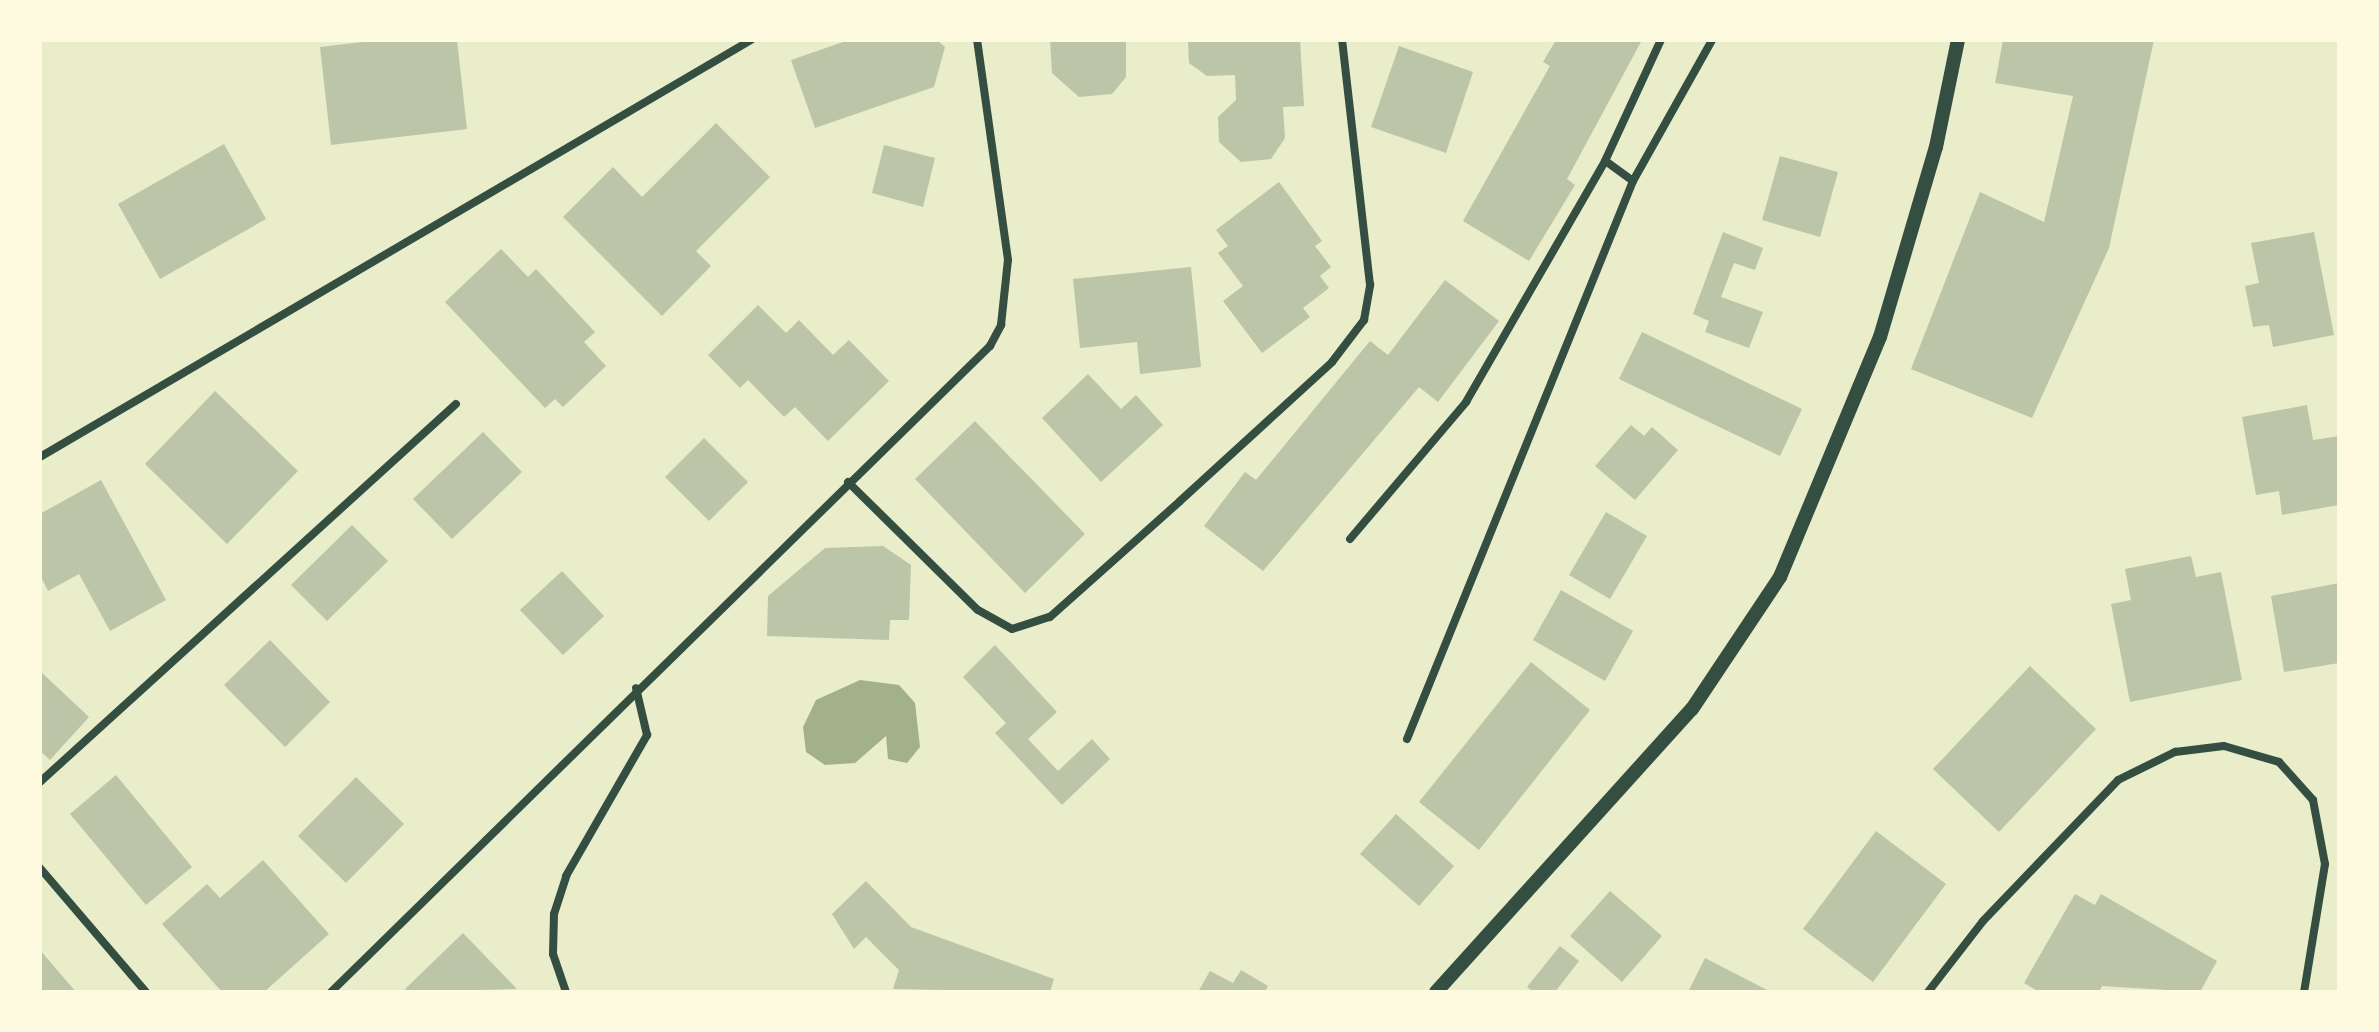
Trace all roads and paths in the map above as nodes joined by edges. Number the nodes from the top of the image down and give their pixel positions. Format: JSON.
{"nodes":[{"id":1,"x":751,"y":40,"type":"edge"},
{"id":2,"x":977,"y":40,"type":"edge"},
{"id":3,"x":1342,"y":40,"type":"edge"},
{"id":4,"x":1661,"y":40,"type":"edge"},
{"id":5,"x":1712,"y":40,"type":"edge"},
{"id":6,"x":1958,"y":40,"type":"edge"},
{"id":7,"x":1605,"y":161,"type":"junction"},
{"id":8,"x":1633,"y":181,"type":"junction"},
{"id":9,"x":456,"y":404,"type":"dead end"},
{"id":10,"x":40,"y":457,"type":"edge"},
{"id":11,"x":848,"y":482,"type":"junction"},
{"id":12,"x":1350,"y":539,"type":"dead end"},
{"id":13,"x":636,"y":688,"type":"junction"},
{"id":14,"x":1407,"y":739,"type":"dead end"},
{"id":15,"x":40,"y":782,"type":"edge"},
{"id":16,"x":40,"y":868,"type":"edge"},
{"id":17,"x":146,"y":992,"type":"edge"},
{"id":18,"x":331,"y":992,"type":"edge"},
{"id":19,"x":566,"y":992,"type":"edge"},
{"id":20,"x":1436,"y":992,"type":"edge"},
{"id":21,"x":1928,"y":992,"type":"edge"},
{"id":22,"x":2304,"y":992,"type":"edge"}],
"edges":[{"from":1,"to":10,"type":"street"},
{"from":2,"to":11,"type":"street"},
{"from":3,"to":11,"type":"street"},
{"from":4,"to":7,"type":"street"},
{"from":5,"to":8,"type":"street"},
{"from":6,"to":20,"type":"street"},
{"from":7,"to":8,"type":"street"},
{"from":7,"to":12,"type":"street"},
{"from":8,"to":14,"type":"street"},
{"from":9,"to":15,"type":"street"},
{"from":11,"to":13,"type":"street"},
{"from":13,"to":18,"type":"street"},
{"from":13,"to":19,"type":"street"},
{"from":16,"to":17,"type":"street"},
{"from":21,"to":22,"type":"street"}]}
